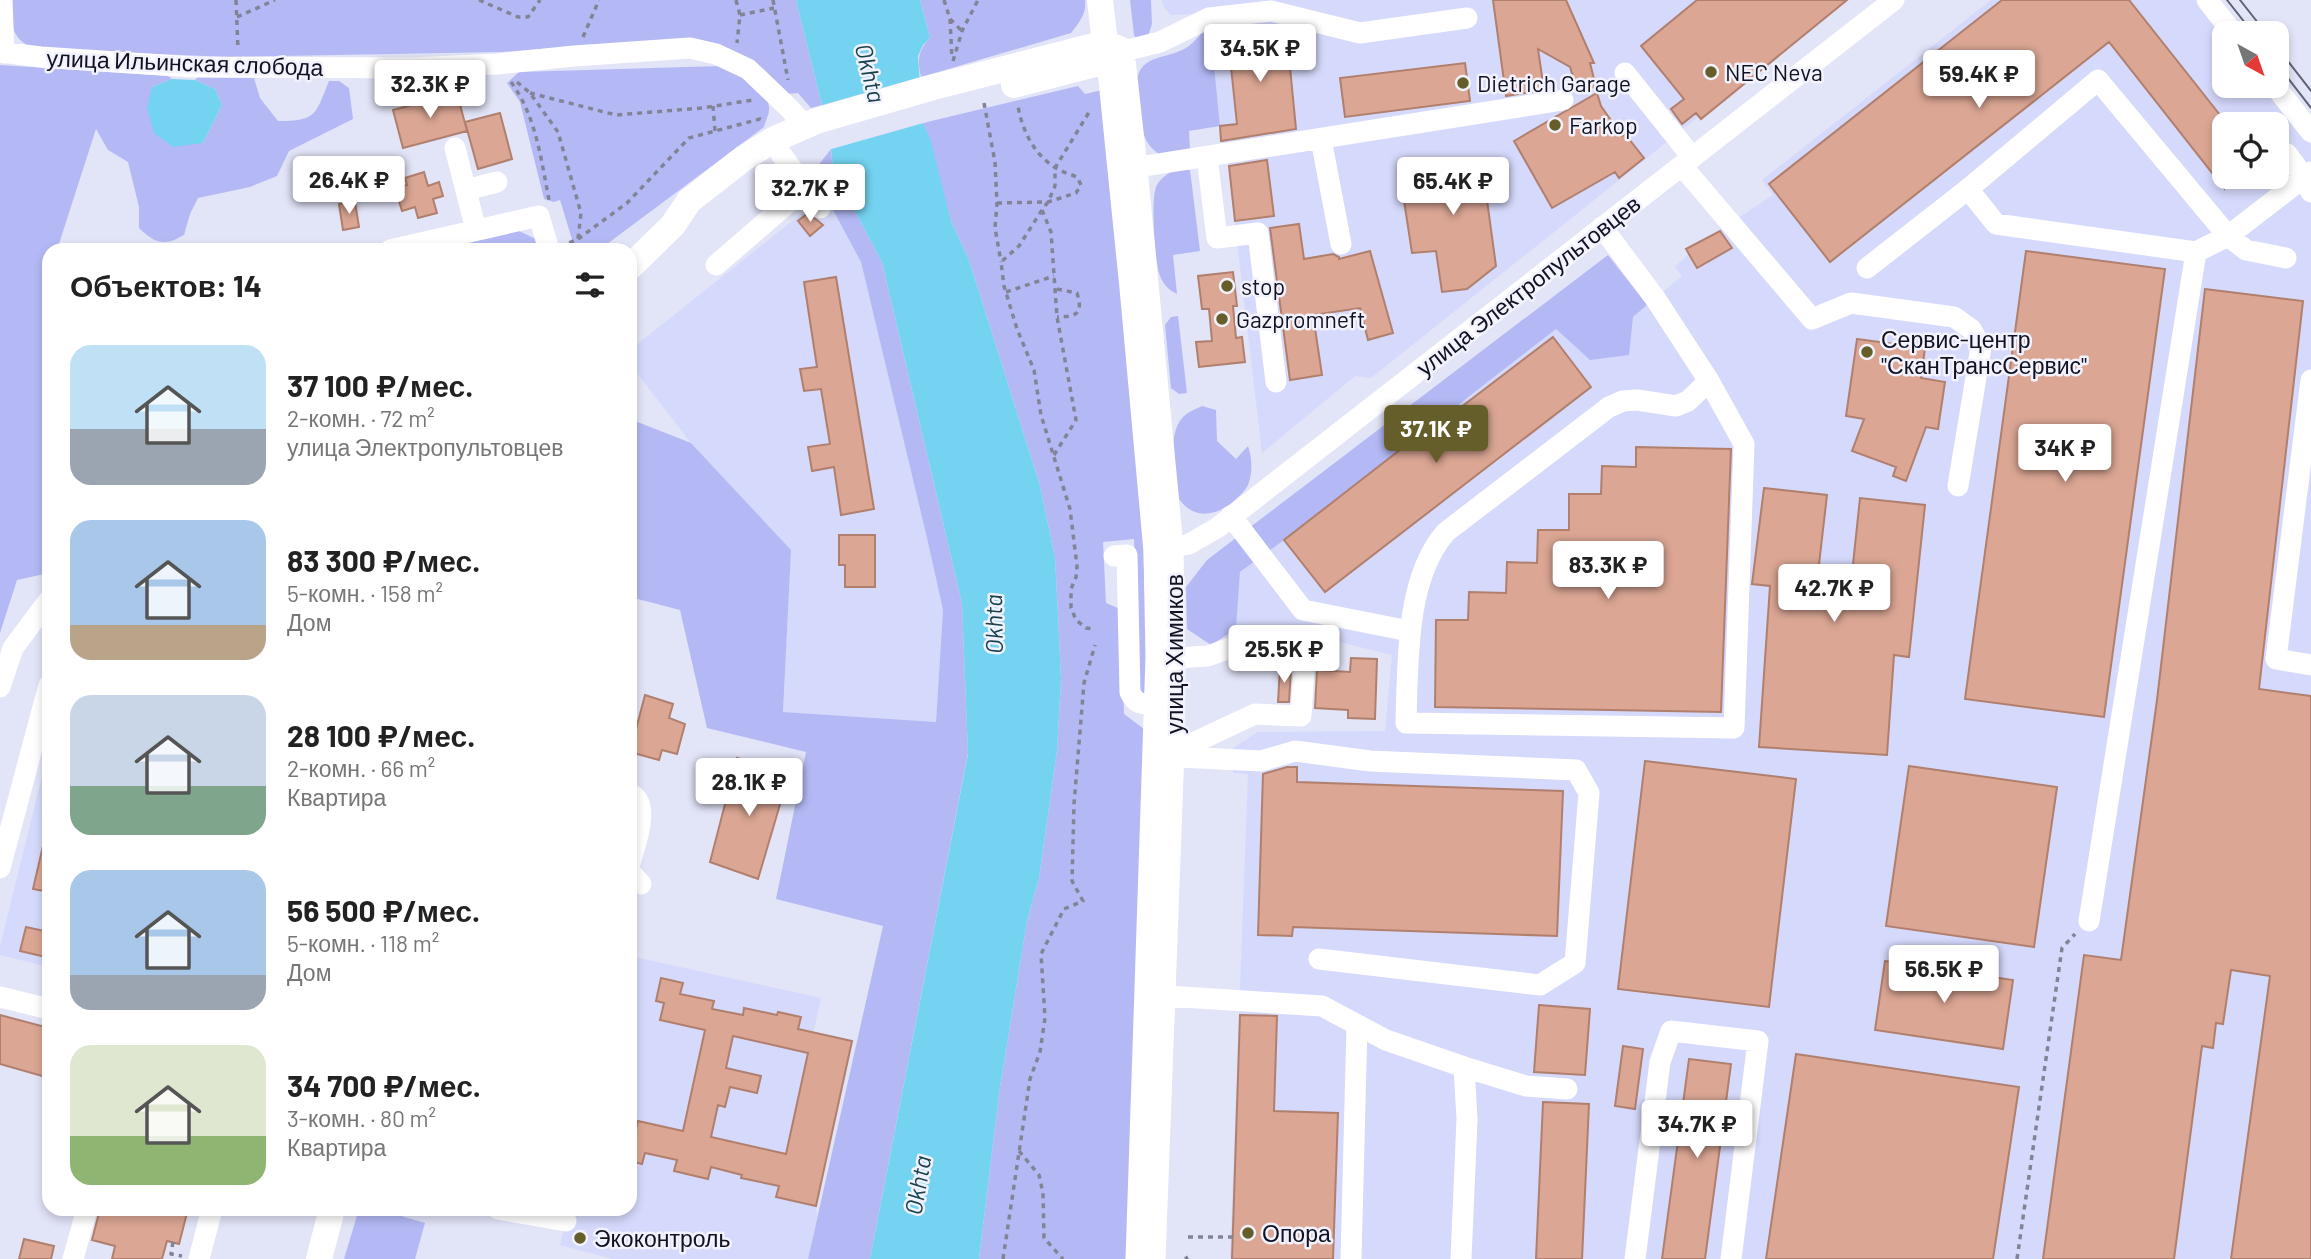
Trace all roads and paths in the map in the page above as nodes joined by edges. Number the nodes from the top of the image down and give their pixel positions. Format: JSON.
{"nodes":[{"id":1,"x":2,"y":0,"type":"edge"},
{"id":2,"x":236,"y":0,"type":"edge"},
{"id":3,"x":275,"y":0,"type":"edge"},
{"id":4,"x":479,"y":0,"type":"edge"},
{"id":5,"x":540,"y":0,"type":"edge"},
{"id":6,"x":599,"y":0,"type":"edge"},
{"id":7,"x":736,"y":0,"type":"edge"},
{"id":8,"x":773,"y":0,"type":"edge"},
{"id":9,"x":944,"y":0,"type":"edge"},
{"id":10,"x":978,"y":0,"type":"edge"},
{"id":11,"x":1100,"y":0,"type":"edge"},
{"id":12,"x":1118,"y":0,"type":"edge"},
{"id":13,"x":1894,"y":0,"type":"edge"},
{"id":14,"x":2207,"y":0,"type":"edge"},
{"id":15,"x":774,"y":8,"type":"junction"},
{"id":16,"x":740,"y":15,"type":"junction"},
{"id":17,"x":237,"y":17,"type":"junction"},
{"id":18,"x":1467,"y":18,"type":"dead end"},
{"id":19,"x":950,"y":19,"type":"junction"},
{"id":20,"x":2224,"y":21,"type":"edge"},
{"id":21,"x":962,"y":31,"type":"junction"},
{"id":22,"x":2,"y":52,"type":"edge"},
{"id":23,"x":1112,"y":52,"type":"junction"},
{"id":24,"x":574,"y":56,"type":"junction"},
{"id":25,"x":735,"y":61,"type":"junction"},
{"id":26,"x":497,"y":64,"type":"junction"},
{"id":27,"x":239,"y":68,"type":"junction"},
{"id":28,"x":1625,"y":73,"type":"dead end"},
{"id":29,"x":783,"y":91,"type":"junction"},
{"id":30,"x":530,"y":93,"type":"junction"},
{"id":31,"x":1016,"y":96,"type":"dead end"},
{"id":32,"x":2284,"y":98,"type":"edge"},
{"id":33,"x":1563,"y":100,"type":"dead end"},
{"id":34,"x":984,"y":103,"type":"dead end"},
{"id":35,"x":713,"y":106,"type":"junction"},
{"id":36,"x":1091,"y":108,"type":"dead end"},
{"id":37,"x":767,"y":122,"type":"dead end"},
{"id":38,"x":813,"y":128,"type":"junction"},
{"id":39,"x":715,"y":131,"type":"junction"},
{"id":40,"x":2311,"y":132,"type":"edge"},
{"id":41,"x":1321,"y":139,"type":"junction"},
{"id":42,"x":455,"y":148,"type":"dead end"},
{"id":43,"x":781,"y":154,"type":"junction"},
{"id":44,"x":2289,"y":156,"type":"edge"},
{"id":45,"x":1207,"y":157,"type":"junction"},
{"id":46,"x":1687,"y":162,"type":"junction"},
{"id":47,"x":1055,"y":168,"type":"junction"},
{"id":48,"x":1128,"y":169,"type":"junction"},
{"id":49,"x":2309,"y":180,"type":"edge"},
{"id":50,"x":497,"y":182,"type":"dead end"},
{"id":51,"x":804,"y":189,"type":"junction"},
{"id":52,"x":1968,"y":189,"type":"junction"},
{"id":53,"x":466,"y":190,"type":"junction"},
{"id":54,"x":1048,"y":202,"type":"junction"},
{"id":55,"x":998,"y":203,"type":"junction"},
{"id":56,"x":820,"y":208,"type":"dead end"},
{"id":57,"x":1042,"y":210,"type":"junction"},
{"id":58,"x":539,"y":216,"type":"junction"},
{"id":59,"x":673,"y":225,"type":"junction"},
{"id":60,"x":1602,"y":227,"type":"junction"},
{"id":61,"x":476,"y":230,"type":"junction"},
{"id":62,"x":2228,"y":236,"type":"junction"},
{"id":63,"x":578,"y":239,"type":"junction"},
{"id":64,"x":420,"y":243,"type":"edge"},
{"id":65,"x":550,"y":243,"type":"edge"},
{"id":66,"x":568,"y":243,"type":"edge"},
{"id":67,"x":1341,"y":244,"type":"dead end"},
{"id":68,"x":2196,"y":252,"type":"junction"},
{"id":69,"x":2286,"y":258,"type":"dead end"},
{"id":70,"x":637,"y":260,"type":"edge"},
{"id":71,"x":1001,"y":262,"type":"junction"},
{"id":72,"x":716,"y":265,"type":"dead end"},
{"id":73,"x":1867,"y":268,"type":"dead end"},
{"id":74,"x":1054,"y":276,"type":"junction"},
{"id":75,"x":1057,"y":289,"type":"junction"},
{"id":76,"x":1006,"y":292,"type":"junction"},
{"id":77,"x":1057,"y":317,"type":"junction"},
{"id":78,"x":2311,"y":380,"type":"edge"},
{"id":79,"x":1709,"y":382,"type":"junction"},
{"id":80,"x":1276,"y":383,"type":"dead end"},
{"id":81,"x":1054,"y":455,"type":"junction"},
{"id":82,"x":1958,"y":486,"type":"dead end"},
{"id":83,"x":1231,"y":516,"type":"junction"},
{"id":84,"x":1163,"y":549,"type":"junction"},
{"id":85,"x":1114,"y":556,"type":"dead end"},
{"id":86,"x":42,"y":609,"type":"edge"},
{"id":87,"x":1094,"y":629,"type":"dead end"},
{"id":88,"x":1409,"y":631,"type":"junction"},
{"id":89,"x":1095,"y":645,"type":"dead end"},
{"id":90,"x":1175,"y":658,"type":"junction"},
{"id":91,"x":2311,"y":665,"type":"edge"},
{"id":92,"x":0,"y":687,"type":"edge"},
{"id":93,"x":1154,"y":704,"type":"junction"},
{"id":94,"x":42,"y":711,"type":"edge"},
{"id":95,"x":1152,"y":755,"type":"junction"},
{"id":96,"x":1174,"y":755,"type":"junction"},
{"id":97,"x":637,"y":799,"type":"edge"},
{"id":98,"x":637,"y":833,"type":"edge"},
{"id":99,"x":0,"y":868,"type":"edge"},
{"id":100,"x":2089,"y":921,"type":"joint"},
{"id":101,"x":1319,"y":959,"type":"dead end"},
{"id":102,"x":1156,"y":995,"type":"junction"},
{"id":103,"x":0,"y":997,"type":"edge"},
{"id":104,"x":42,"y":1007,"type":"edge"},
{"id":105,"x":1357,"y":1025,"type":"junction"},
{"id":106,"x":1464,"y":1067,"type":"junction"},
{"id":107,"x":1567,"y":1089,"type":"dead end"},
{"id":108,"x":1018,"y":1150,"type":"junction"},
{"id":109,"x":85,"y":1216,"type":"edge"},
{"id":110,"x":210,"y":1216,"type":"edge"},
{"id":111,"x":330,"y":1216,"type":"edge"},
{"id":112,"x":538,"y":1216,"type":"edge"},
{"id":113,"x":566,"y":1221,"type":"dead end"},
{"id":114,"x":1188,"y":1237,"type":"dead end"},
{"id":115,"x":1233,"y":1237,"type":"dead end"},
{"id":116,"x":73,"y":1259,"type":"edge"},
{"id":117,"x":199,"y":1259,"type":"edge"},
{"id":118,"x":318,"y":1259,"type":"edge"},
{"id":119,"x":1003,"y":1259,"type":"edge"},
{"id":120,"x":1063,"y":1259,"type":"edge"},
{"id":121,"x":1136,"y":1259,"type":"edge"},
{"id":122,"x":1155,"y":1259,"type":"edge"},
{"id":123,"x":1351,"y":1259,"type":"edge"},
{"id":124,"x":1461,"y":1259,"type":"edge"},
{"id":125,"x":1635,"y":1259,"type":"edge"},
{"id":126,"x":1731,"y":1259,"type":"edge"},
{"id":127,"x":2017,"y":1259,"type":"edge"}],
"edges":[{"from":1,"to":22,"type":"street"},
{"from":2,"to":17,"type":"path"},
{"from":3,"to":17,"type":"path"},
{"from":4,"to":5,"type":"path"},
{"from":6,"to":24,"type":"path"},
{"from":7,"to":16,"type":"path"},
{"from":8,"to":15,"type":"path"},
{"from":9,"to":19,"type":"path"},
{"from":10,"to":21,"type":"path"},
{"from":11,"to":23,"type":"main road"},
{"from":12,"to":23,"type":"main road"},
{"from":13,"to":46,"type":"street","name":"улица Электропультовцев"},
{"from":14,"to":20,"type":"street"},
{"from":15,"to":16,"type":"path"},
{"from":15,"to":29,"type":"path"},
{"from":16,"to":25,"type":"path"},
{"from":17,"to":27,"type":"path"},
{"from":18,"to":23,"type":"street"},
{"from":19,"to":21,"type":"path"},
{"from":19,"to":21,"type":"path"},
{"from":22,"to":27,"type":"street","name":"улица Ильинская слобода"},
{"from":23,"to":38,"type":"main road"},
{"from":23,"to":48,"type":"street","name":"улица Химиков"},
{"from":24,"to":25,"type":"street","name":"улица Ильинская слобода"},
{"from":24,"to":26,"type":"street","name":"улица Ильинская слобода"},
{"from":25,"to":29,"type":"street","name":"улица Ильинская слобода"},
{"from":26,"to":27,"type":"street","name":"улица Ильинская слобода"},
{"from":26,"to":30,"type":"path"},
{"from":26,"to":58,"type":"path"},
{"from":28,"to":46,"type":"street"},
{"from":29,"to":35,"type":"path"},
{"from":29,"to":38,"type":"street","name":"улица Ильинская слобода"},
{"from":30,"to":35,"type":"path"},
{"from":30,"to":63,"type":"path"},
{"from":31,"to":47,"type":"path"},
{"from":32,"to":40,"type":"street"},
{"from":33,"to":41,"type":"street"},
{"from":34,"to":55,"type":"path"},
{"from":35,"to":39,"type":"path"},
{"from":36,"to":47,"type":"path"},
{"from":37,"to":39,"type":"path"},
{"from":38,"to":43,"type":"main road"},
{"from":38,"to":59,"type":"main road"},
{"from":39,"to":63,"type":"path"},
{"from":41,"to":45,"type":"street"},
{"from":41,"to":67,"type":"street"},
{"from":42,"to":53,"type":"street"},
{"from":43,"to":51,"type":"street"},
{"from":43,"to":59,"type":"main road"},
{"from":44,"to":49,"type":"street"},
{"from":45,"to":48,"type":"street"},
{"from":45,"to":80,"type":"street"},
{"from":46,"to":60,"type":"street","name":"улица Электропультовцев"},
{"from":46,"to":82,"type":"street"},
{"from":47,"to":54,"type":"path"},
{"from":47,"to":54,"type":"path"},
{"from":48,"to":84,"type":"street","name":"улица Химиков"},
{"from":49,"to":62,"type":"street"},
{"from":50,"to":53,"type":"street"},
{"from":51,"to":56,"type":"street"},
{"from":51,"to":72,"type":"street"},
{"from":52,"to":62,"type":"street"},
{"from":52,"to":68,"type":"street"},
{"from":52,"to":73,"type":"street"},
{"from":53,"to":61,"type":"street"},
{"from":54,"to":55,"type":"path"},
{"from":54,"to":57,"type":"path"},
{"from":55,"to":71,"type":"path"},
{"from":57,"to":71,"type":"path"},
{"from":57,"to":74,"type":"path"},
{"from":58,"to":61,"type":"street"},
{"from":58,"to":65,"type":"street"},
{"from":59,"to":70,"type":"main road"},
{"from":60,"to":79,"type":"street"},
{"from":60,"to":83,"type":"street","name":"улица Электропультовцев"},
{"from":61,"to":64,"type":"street"},
{"from":62,"to":68,"type":"street"},
{"from":62,"to":69,"type":"street"},
{"from":63,"to":66,"type":"path"},
{"from":68,"to":100,"type":"street"},
{"from":71,"to":76,"type":"path"},
{"from":74,"to":75,"type":"path"},
{"from":74,"to":76,"type":"path"},
{"from":75,"to":77,"type":"path"},
{"from":75,"to":77,"type":"path"},
{"from":76,"to":81,"type":"path"},
{"from":77,"to":81,"type":"path"},
{"from":78,"to":91,"type":"street"},
{"from":79,"to":88,"type":"street"},
{"from":79,"to":88,"type":"street"},
{"from":81,"to":87,"type":"path"},
{"from":83,"to":84,"type":"street","name":"улица Электропультовцев"},
{"from":83,"to":88,"type":"street"},
{"from":84,"to":90,"type":"street","name":"улица Химиков"},
{"from":84,"to":93,"type":"street","name":"улица Химиков"},
{"from":85,"to":93,"type":"street"},
{"from":86,"to":92,"type":"street"},
{"from":89,"to":108,"type":"path"},
{"from":90,"to":96,"type":"street","name":"улица Химиков"},
{"from":90,"to":96,"type":"street"},
{"from":93,"to":95,"type":"street","name":"улица Химиков"},
{"from":94,"to":99,"type":"street"},
{"from":95,"to":96,"type":"street"},
{"from":95,"to":102,"type":"street","name":"улица Химиков"},
{"from":96,"to":101,"type":"street"},
{"from":96,"to":102,"type":"street","name":"улица Химиков"},
{"from":97,"to":98,"type":"street"},
{"from":100,"to":127,"type":"path"},
{"from":102,"to":105,"type":"street"},
{"from":102,"to":121,"type":"street","name":"улица Химиков"},
{"from":102,"to":122,"type":"street","name":"улица Химиков"},
{"from":103,"to":104,"type":"street"},
{"from":105,"to":106,"type":"street"},
{"from":105,"to":123,"type":"street"},
{"from":106,"to":107,"type":"street"},
{"from":106,"to":124,"type":"street"},
{"from":108,"to":119,"type":"path"},
{"from":108,"to":120,"type":"path"},
{"from":109,"to":116,"type":"street"},
{"from":110,"to":117,"type":"street"},
{"from":111,"to":118,"type":"main road"},
{"from":112,"to":113,"type":"street"},
{"from":114,"to":115,"type":"path"},
{"from":125,"to":126,"type":"street"}]}
